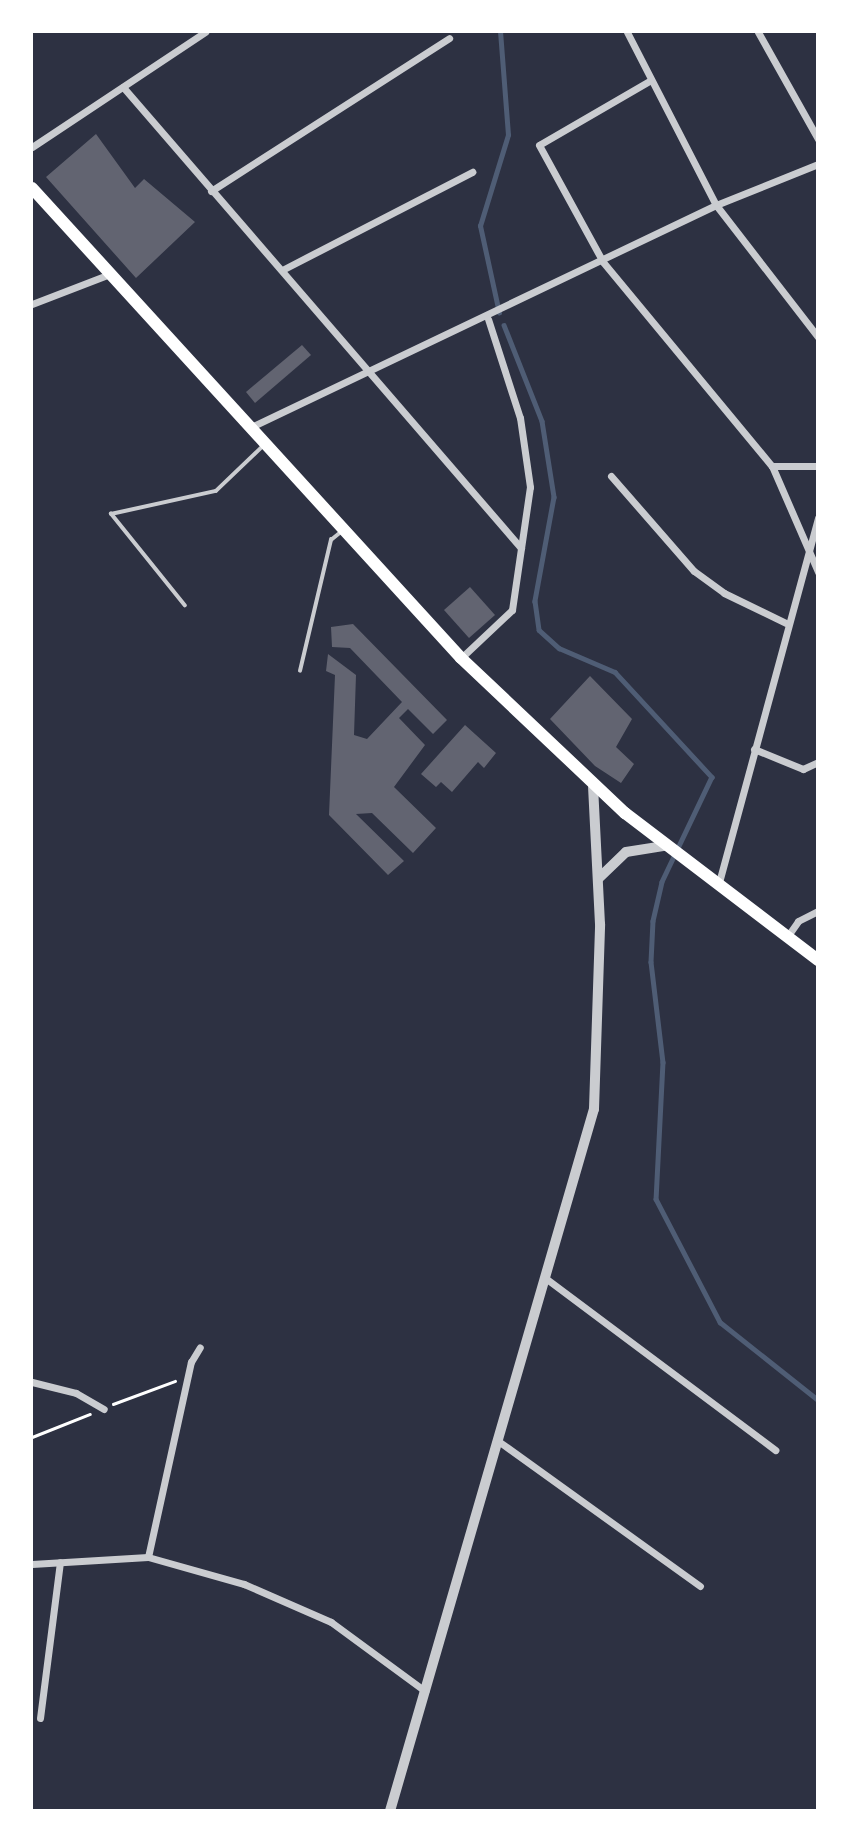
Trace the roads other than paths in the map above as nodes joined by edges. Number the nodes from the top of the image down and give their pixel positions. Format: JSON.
{"nodes":[{"id":1,"x":205,"y":32,"type":"edge"},
{"id":2,"x":627,"y":32,"type":"edge"},
{"id":3,"x":758,"y":32,"type":"edge"},
{"id":4,"x":449,"y":38,"type":"dead end"},
{"id":5,"x":651,"y":80,"type":"junction"},
{"id":6,"x":123,"y":87,"type":"junction"},
{"id":7,"x":817,"y":139,"type":"edge"},
{"id":8,"x":32,"y":147,"type":"edge"},
{"id":9,"x":817,"y":164,"type":"edge"},
{"id":10,"x":472,"y":172,"type":"dead end"},
{"id":11,"x":32,"y":188,"type":"edge"},
{"id":12,"x":211,"y":191,"type":"junction"},
{"id":13,"x":716,"y":205,"type":"junction"},
{"id":14,"x":603,"y":262,"type":"junction"},
{"id":15,"x":284,"y":269,"type":"junction"},
{"id":16,"x":107,"y":275,"type":"junction"},
{"id":17,"x":32,"y":304,"type":"edge"},
{"id":18,"x":488,"y":319,"type":"junction"},
{"id":19,"x":817,"y":337,"type":"edge"},
{"id":20,"x":366,"y":372,"type":"junction"},
{"id":21,"x":253,"y":426,"type":"junction"},
{"id":22,"x":266,"y":442,"type":"junction"},
{"id":23,"x":772,"y":466,"type":"junction"},
{"id":24,"x":817,"y":466,"type":"edge"},
{"id":25,"x":611,"y":477,"type":"dead end"},
{"id":26,"x":817,"y":517,"type":"edge"},
{"id":27,"x":347,"y":527,"type":"junction"},
{"id":28,"x":522,"y":548,"type":"junction"},
{"id":29,"x":808,"y":553,"type":"junction"},
{"id":30,"x":817,"y":572,"type":"edge"},
{"id":31,"x":185,"y":606,"type":"dead end"},
{"id":32,"x":786,"y":623,"type":"junction"},
{"id":33,"x":461,"y":658,"type":"junction"},
{"id":34,"x":300,"y":671,"type":"dead end"},
{"id":35,"x":754,"y":750,"type":"junction"},
{"id":36,"x":817,"y":762,"type":"edge"},
{"id":37,"x":593,"y":786,"type":"junction"},
{"id":38,"x":667,"y":847,"type":"junction"},
{"id":39,"x":599,"y":878,"type":"junction"},
{"id":40,"x":718,"y":887,"type":"junction"},
{"id":41,"x":817,"y":911,"type":"edge"},
{"id":42,"x":787,"y":938,"type":"junction"},
{"id":43,"x":817,"y":960,"type":"edge"},
{"id":44,"x":548,"y":1280,"type":"junction"},
{"id":45,"x":200,"y":1347,"type":"dead end"},
{"id":46,"x":32,"y":1382,"type":"edge"},
{"id":47,"x":104,"y":1409,"type":"dead end"},
{"id":48,"x":501,"y":1443,"type":"junction"},
{"id":49,"x":775,"y":1450,"type":"dead end"},
{"id":50,"x":148,"y":1557,"type":"junction"},
{"id":51,"x":60,"y":1562,"type":"junction"},
{"id":52,"x":32,"y":1564,"type":"edge"},
{"id":53,"x":700,"y":1586,"type":"dead end"},
{"id":54,"x":425,"y":1691,"type":"junction"},
{"id":55,"x":40,"y":1718,"type":"dead end"},
{"id":56,"x":390,"y":1811,"type":"edge"}],
"edges":[{"from":1,"to":6,"type":"street"},
{"from":2,"to":5,"type":"street"},
{"from":3,"to":7,"type":"street"},
{"from":4,"to":12,"type":"street"},
{"from":5,"to":13,"type":"street"},
{"from":5,"to":14,"type":"street"},
{"from":6,"to":8,"type":"street"},
{"from":6,"to":12,"type":"street"},
{"from":9,"to":13,"type":"street"},
{"from":10,"to":15,"type":"street"},
{"from":11,"to":16,"type":"main road"},
{"from":12,"to":15,"type":"street"},
{"from":13,"to":14,"type":"street"},
{"from":13,"to":19,"type":"street"},
{"from":14,"to":18,"type":"street"},
{"from":14,"to":23,"type":"street"},
{"from":15,"to":20,"type":"street"},
{"from":16,"to":17,"type":"street"},
{"from":16,"to":21,"type":"main road"},
{"from":18,"to":20,"type":"street"},
{"from":18,"to":28,"type":"street"},
{"from":20,"to":21,"type":"street"},
{"from":20,"to":28,"type":"street"},
{"from":21,"to":22,"type":"main road"},
{"from":22,"to":27,"type":"main road"},
{"from":22,"to":31,"type":"lane"},
{"from":23,"to":24,"type":"street"},
{"from":23,"to":29,"type":"street"},
{"from":25,"to":32,"type":"street"},
{"from":26,"to":29,"type":"street"},
{"from":27,"to":33,"type":"main road"},
{"from":27,"to":34,"type":"lane"},
{"from":28,"to":33,"type":"street"},
{"from":29,"to":30,"type":"street"},
{"from":29,"to":32,"type":"street"},
{"from":32,"to":35,"type":"street"},
{"from":33,"to":37,"type":"main road"},
{"from":35,"to":36,"type":"street"},
{"from":35,"to":40,"type":"street"},
{"from":37,"to":38,"type":"main road"},
{"from":37,"to":39,"type":"street"},
{"from":38,"to":39,"type":"street"},
{"from":38,"to":40,"type":"main road"},
{"from":39,"to":44,"type":"street"},
{"from":40,"to":42,"type":"main road"},
{"from":41,"to":42,"type":"street"},
{"from":42,"to":43,"type":"main road"},
{"from":44,"to":48,"type":"street"},
{"from":44,"to":49,"type":"street"},
{"from":45,"to":50,"type":"street"},
{"from":46,"to":47,"type":"street"},
{"from":48,"to":53,"type":"street"},
{"from":48,"to":54,"type":"street"},
{"from":50,"to":51,"type":"street"},
{"from":50,"to":54,"type":"street"},
{"from":51,"to":52,"type":"street"},
{"from":51,"to":55,"type":"street"},
{"from":54,"to":56,"type":"street"}]}
